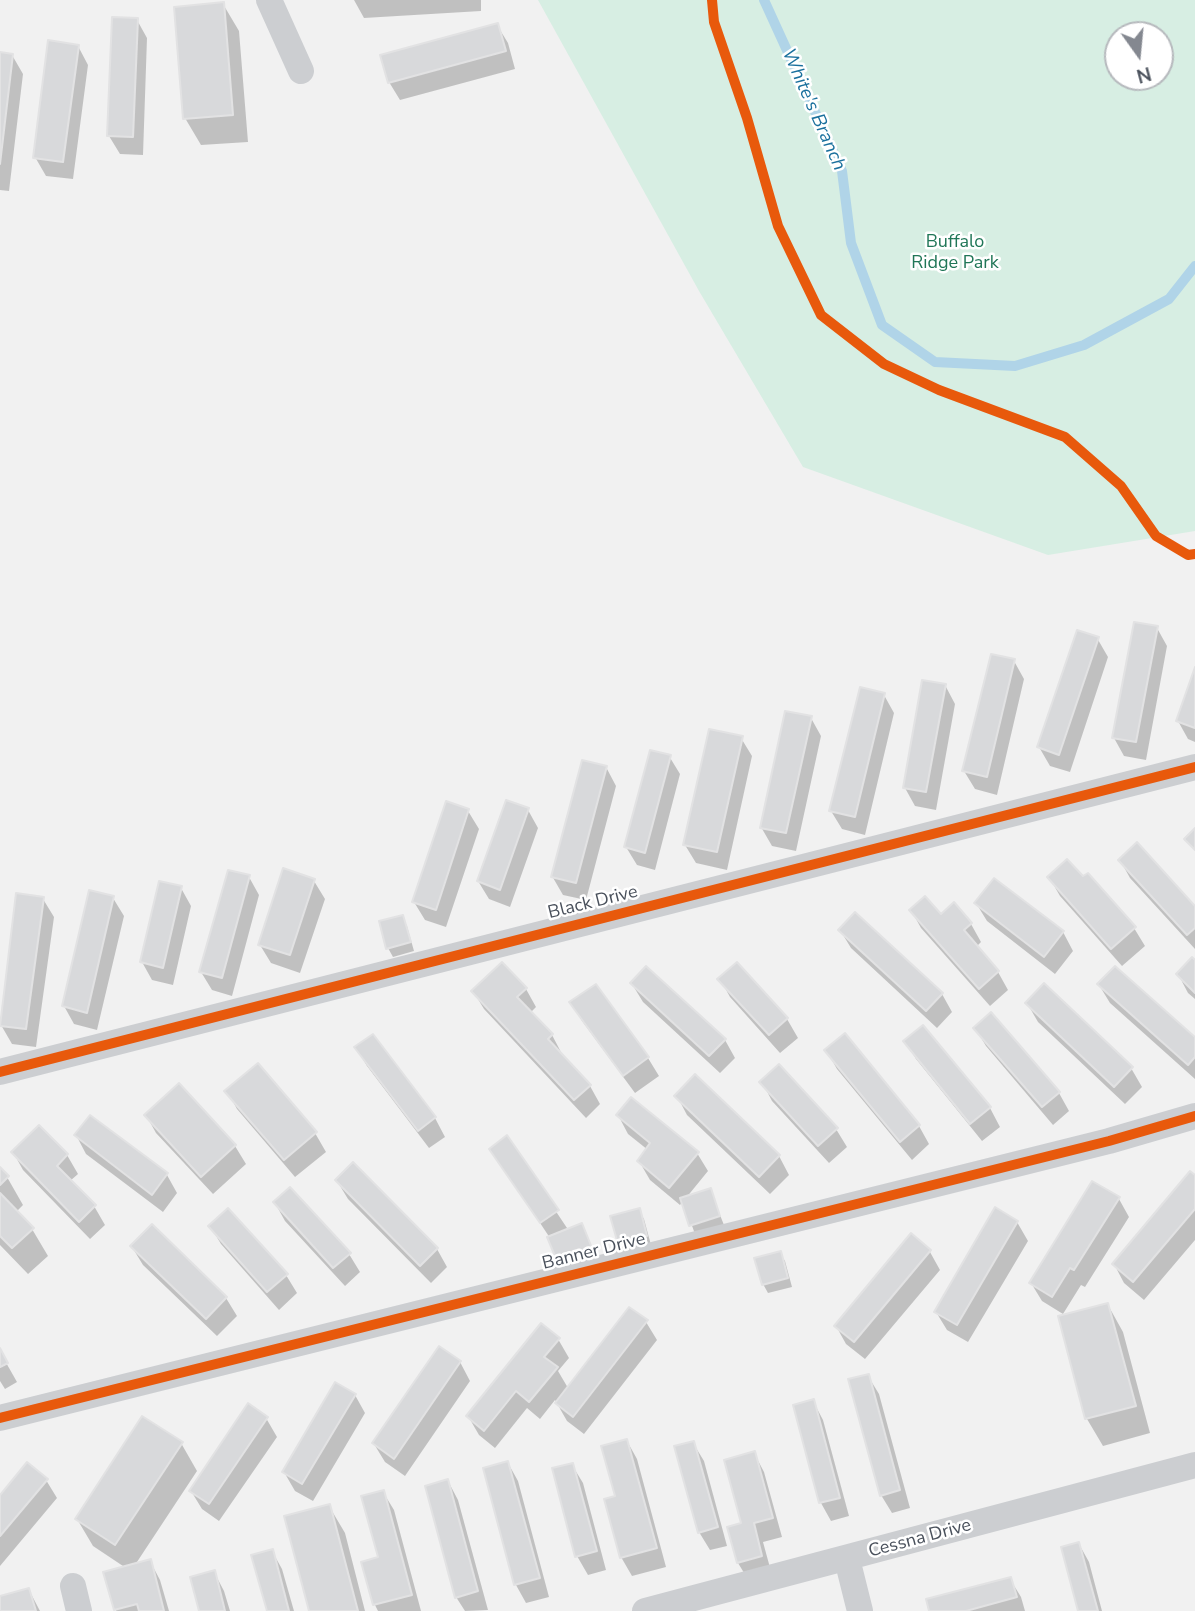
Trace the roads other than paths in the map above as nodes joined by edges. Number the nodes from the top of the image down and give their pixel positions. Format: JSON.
{"nodes":[{"id":1,"x":269,"y":0,"type":"edge"},
{"id":2,"x":302,"y":71,"type":"dead end"},
{"id":3,"x":1195,"y":767,"type":"edge"},
{"id":4,"x":0,"y":1072,"type":"edge"},
{"id":5,"x":1195,"y":1116,"type":"edge"},
{"id":6,"x":0,"y":1418,"type":"edge"},
{"id":7,"x":1195,"y":1465,"type":"edge"},
{"id":8,"x":846,"y":1559,"type":"junction"},
{"id":9,"x":645,"y":1611,"type":"edge"},
{"id":10,"x":860,"y":1611,"type":"edge"}],
"edges":[{"from":1,"to":2,"type":"street"},
{"from":3,"to":4,"type":"street","name":"Black Drive"},
{"from":5,"to":6,"type":"street","name":"Banner Drive"},
{"from":7,"to":8,"type":"street","name":"Cessna Drive"},
{"from":8,"to":9,"type":"street","name":"Cessna Drive"},
{"from":8,"to":10,"type":"street"}]}
